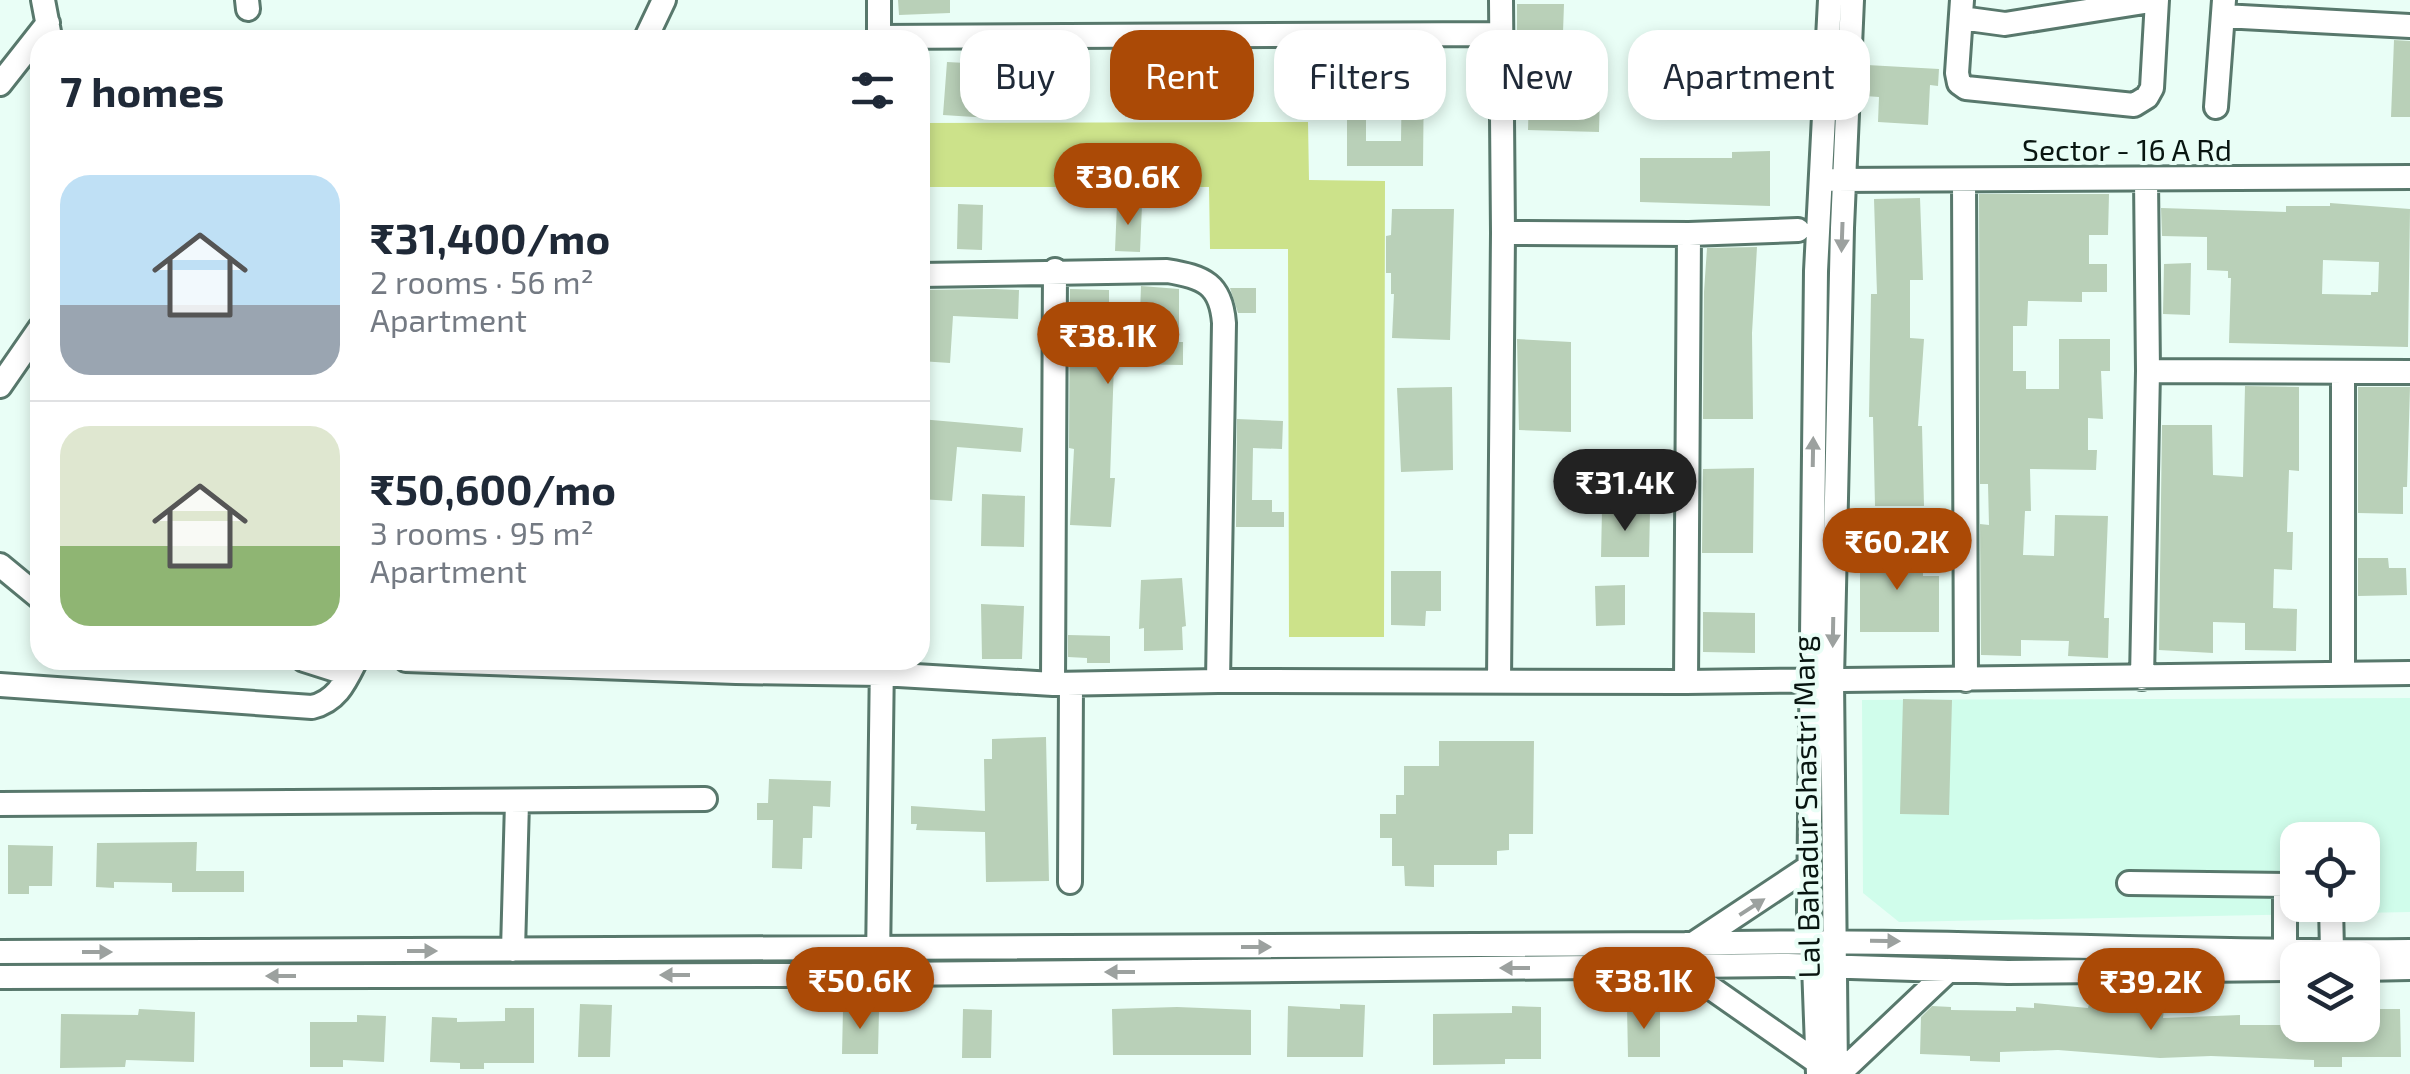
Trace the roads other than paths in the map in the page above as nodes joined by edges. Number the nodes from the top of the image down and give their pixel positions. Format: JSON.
{"nodes":[{"id":1,"x":664,"y":0,"type":"edge"},
{"id":2,"x":880,"y":0,"type":"edge"},
{"id":3,"x":1502,"y":0,"type":"edge"},
{"id":4,"x":1830,"y":0,"type":"edge"},
{"id":5,"x":1852,"y":0,"type":"edge"},
{"id":6,"x":2156,"y":0,"type":"edge"},
{"id":7,"x":2224,"y":8,"type":"edge"},
{"id":8,"x":1961,"y":9,"type":"edge"},
{"id":9,"x":2410,"y":26,"type":"edge"},
{"id":10,"x":650,"y":30,"type":"edge"},
{"id":11,"x":879,"y":30,"type":"edge"},
{"id":12,"x":1501,"y":30,"type":"edge"},
{"id":13,"x":1466,"y":34,"type":"edge"},
{"id":14,"x":930,"y":38,"type":"edge"},
{"id":15,"x":30,"y":44,"type":"edge"},
{"id":16,"x":0,"y":84,"type":"edge"},
{"id":17,"x":2216,"y":107,"type":"dead end"},
{"id":18,"x":1502,"y":120,"type":"edge"},
{"id":19,"x":2410,"y":177,"type":"edge"},
{"id":20,"x":2146,"y":179,"type":"junction"},
{"id":21,"x":1834,"y":180,"type":"junction"},
{"id":22,"x":1964,"y":180,"type":"junction"},
{"id":23,"x":1798,"y":230,"type":"dead end"},
{"id":24,"x":1503,"y":233,"type":"junction"},
{"id":25,"x":1689,"y":234,"type":"junction"},
{"id":26,"x":1055,"y":270,"type":"junction"},
{"id":27,"x":930,"y":274,"type":"edge"},
{"id":28,"x":30,"y":342,"type":"edge"},
{"id":29,"x":2148,"y":371,"type":"junction"},
{"id":30,"x":2410,"y":372,"type":"edge"},
{"id":31,"x":2342,"y":373,"type":"junction"},
{"id":32,"x":0,"y":386,"type":"edge"},
{"id":33,"x":4,"y":572,"type":"edge"},
{"id":34,"x":30,"y":591,"type":"edge"},
{"id":35,"x":350,"y":670,"type":"edge"},
{"id":36,"x":882,"y":670,"type":"edge"},
{"id":37,"x":914,"y":670,"type":"edge"},
{"id":38,"x":2410,"y":673,"type":"edge"},
{"id":39,"x":2343,"y":674,"type":"junction"},
{"id":40,"x":2142,"y":678,"type":"junction"},
{"id":41,"x":1822,"y":680,"type":"junction"},
{"id":42,"x":1966,"y":680,"type":"junction"},
{"id":43,"x":1218,"y":681,"type":"junction"},
{"id":44,"x":1498,"y":681,"type":"junction"},
{"id":45,"x":1686,"y":682,"type":"junction"},
{"id":46,"x":1062,"y":684,"type":"junction"},
{"id":47,"x":0,"y":685,"type":"edge"},
{"id":48,"x":706,"y":799,"type":"dead end"},
{"id":49,"x":517,"y":802,"type":"junction"},
{"id":50,"x":0,"y":804,"type":"edge"},
{"id":51,"x":1809,"y":867,"type":"junction"},
{"id":52,"x":1070,"y":882,"type":"dead end"},
{"id":53,"x":2129,"y":883,"type":"dead end"},
{"id":54,"x":2280,"y":885,"type":"edge"},
{"id":55,"x":1823,"y":941,"type":"junction"},
{"id":56,"x":1694,"y":944,"type":"junction"},
{"id":57,"x":879,"y":948,"type":"junction"},
{"id":58,"x":1178,"y":948,"type":"junction"},
{"id":59,"x":513,"y":950,"type":"junction"},
{"id":60,"x":722,"y":950,"type":"junction"},
{"id":61,"x":2380,"y":951,"type":"edge"},
{"id":62,"x":2410,"y":951,"type":"edge"},
{"id":63,"x":0,"y":952,"type":"edge"},
{"id":64,"x":1394,"y":958,"type":"junction"},
{"id":65,"x":2280,"y":960,"type":"edge"},
{"id":66,"x":2280,"y":960,"type":"edge"},
{"id":67,"x":1825,"y":966,"type":"junction"},
{"id":68,"x":1681,"y":967,"type":"junction"},
{"id":69,"x":2380,"y":968,"type":"edge"},
{"id":70,"x":2410,"y":968,"type":"edge"},
{"id":71,"x":1949,"y":970,"type":"junction"},
{"id":72,"x":878,"y":972,"type":"junction"},
{"id":73,"x":1178,"y":972,"type":"junction"},
{"id":74,"x":722,"y":975,"type":"junction"},
{"id":75,"x":0,"y":977,"type":"edge"},
{"id":76,"x":1828,"y":1071,"type":"edge"}],
"edges":[{"from":1,"to":10,"type":"street"},
{"from":2,"to":11,"type":"street"},
{"from":3,"to":12,"type":"street"},
{"from":4,"to":21,"type":"street"},
{"from":5,"to":21,"type":"street"},
{"from":6,"to":8,"type":"street"},
{"from":6,"to":8,"type":"street"},
{"from":7,"to":9,"type":"street"},
{"from":7,"to":17,"type":"street"},
{"from":13,"to":14,"type":"street"},
{"from":15,"to":16,"type":"street"},
{"from":18,"to":24,"type":"street"},
{"from":19,"to":20,"type":"street","name":"Sector - 16 A Rd"},
{"from":20,"to":22,"type":"street","name":"Sector - 16 A Rd"},
{"from":20,"to":29,"type":"street"},
{"from":21,"to":22,"type":"street","name":"Sector - 16 A Rd"},
{"from":21,"to":41,"type":"street"},
{"from":22,"to":42,"type":"street"},
{"from":23,"to":25,"type":"street"},
{"from":24,"to":25,"type":"street"},
{"from":24,"to":44,"type":"street"},
{"from":25,"to":45,"type":"street"},
{"from":26,"to":27,"type":"street"},
{"from":26,"to":43,"type":"street"},
{"from":26,"to":46,"type":"street"},
{"from":28,"to":32,"type":"street"},
{"from":29,"to":31,"type":"street"},
{"from":29,"to":40,"type":"street"},
{"from":30,"to":31,"type":"street"},
{"from":31,"to":39,"type":"street"},
{"from":33,"to":34,"type":"street"},
{"from":35,"to":47,"type":"street"},
{"from":36,"to":57,"type":"street"},
{"from":37,"to":46,"type":"street"},
{"from":38,"to":39,"type":"street"},
{"from":39,"to":40,"type":"street"},
{"from":40,"to":42,"type":"street"},
{"from":41,"to":42,"type":"street"},
{"from":41,"to":45,"type":"street"},
{"from":41,"to":51,"type":"street"},
{"from":41,"to":55,"type":"street","name":"Lal Bahadur Shastri Marg"},
{"from":43,"to":44,"type":"street"},
{"from":43,"to":46,"type":"street"},
{"from":44,"to":45,"type":"street"},
{"from":46,"to":52,"type":"street"},
{"from":48,"to":49,"type":"street"},
{"from":49,"to":50,"type":"street"},
{"from":49,"to":59,"type":"street"},
{"from":51,"to":55,"type":"street"},
{"from":56,"to":51,"type":"street","one_way":true},
{"from":53,"to":54,"type":"street"},
{"from":55,"to":56,"type":"street"},
{"from":55,"to":65,"type":"street","one_way":true},
{"from":55,"to":67,"type":"street","name":"Lal Bahadur Shastri Marg"},
{"from":56,"to":64,"type":"street"},
{"from":57,"to":58,"type":"street"},
{"from":57,"to":60,"type":"street"},
{"from":57,"to":72,"type":"street"},
{"from":58,"to":64,"type":"street","one_way":true},
{"from":58,"to":73,"type":"street"},
{"from":59,"to":60,"type":"street"},
{"from":63,"to":59,"type":"street","one_way":true},
{"from":60,"to":74,"type":"street"},
{"from":61,"to":62,"type":"street"},
{"from":68,"to":64,"type":"street","one_way":true},
{"from":64,"to":73,"type":"street"},
{"from":66,"to":71,"type":"street"},
{"from":67,"to":68,"type":"street"},
{"from":67,"to":71,"type":"street"},
{"from":67,"to":76,"type":"street","name":"Lal Bahadur Shastri Marg"},
{"from":68,"to":76,"type":"street"},
{"from":69,"to":70,"type":"street"},
{"from":71,"to":76,"type":"street"},
{"from":73,"to":72,"type":"street","one_way":true},
{"from":72,"to":74,"type":"street"},
{"from":74,"to":75,"type":"street","one_way":true}]}
